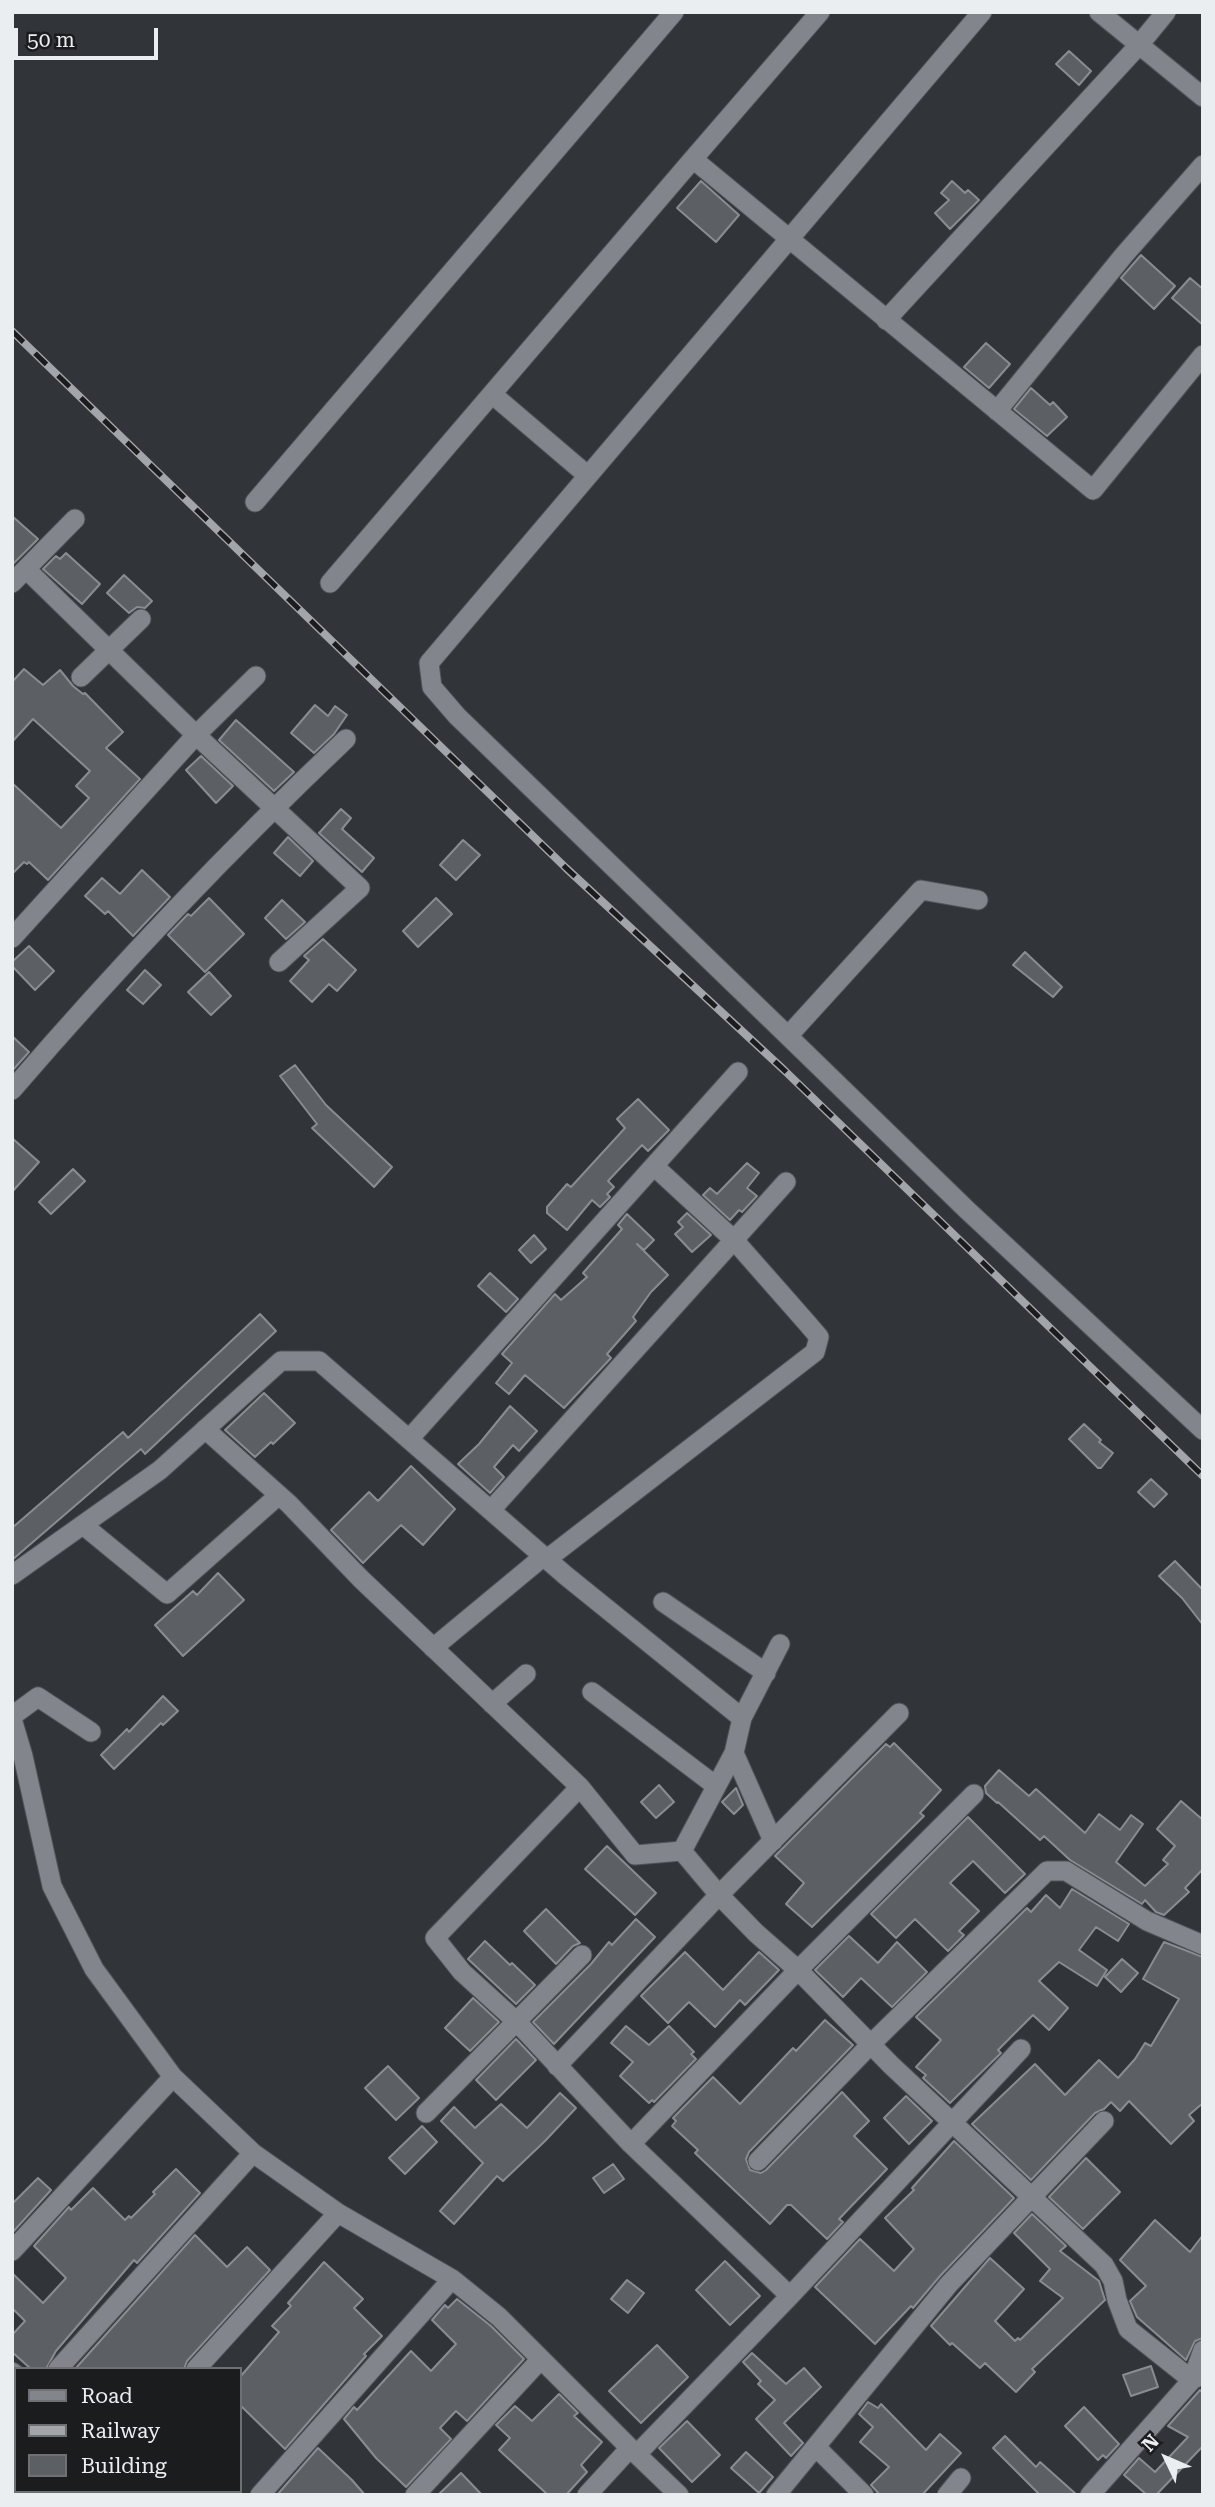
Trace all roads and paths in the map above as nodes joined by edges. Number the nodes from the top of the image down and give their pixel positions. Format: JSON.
{"nodes":[{"id":1,"x":674,"y":12,"type":"edge"},
{"id":2,"x":820,"y":12,"type":"edge"},
{"id":3,"x":982,"y":12,"type":"edge"},
{"id":4,"x":1099,"y":12,"type":"edge"},
{"id":5,"x":1166,"y":12,"type":"edge"},
{"id":6,"x":1139,"y":45,"type":"junction"},
{"id":7,"x":1203,"y":97,"type":"edge"},
{"id":8,"x":693,"y":159,"type":"junction"},
{"id":9,"x":1203,"y":165,"type":"edge"},
{"id":10,"x":788,"y":239,"type":"junction"},
{"id":11,"x":886,"y":320,"type":"junction"},
{"id":12,"x":1203,"y":355,"type":"edge"},
{"id":13,"x":492,"y":394,"type":"junction"},
{"id":14,"x":997,"y":411,"type":"junction"},
{"id":15,"x":587,"y":475,"type":"junction"},
{"id":16,"x":255,"y":502,"type":"dead end"},
{"id":17,"x":75,"y":519,"type":"dead end"},
{"id":18,"x":19,"y":576,"type":"edge"},
{"id":19,"x":330,"y":583,"type":"dead end"},
{"id":20,"x":141,"y":619,"type":"dead end"},
{"id":21,"x":109,"y":650,"type":"junction"},
{"id":22,"x":256,"y":676,"type":"dead end"},
{"id":23,"x":81,"y":677,"type":"dead end"},
{"id":24,"x":196,"y":735,"type":"junction"},
{"id":25,"x":346,"y":739,"type":"dead end"},
{"id":26,"x":273,"y":808,"type":"junction"},
{"id":27,"x":978,"y":900,"type":"dead end"},
{"id":28,"x":12,"y":938,"type":"edge"},
{"id":29,"x":279,"y":962,"type":"dead end"},
{"id":30,"x":788,"y":1036,"type":"junction"},
{"id":31,"x":738,"y":1072,"type":"dead end"},
{"id":32,"x":12,"y":1090,"type":"edge"},
{"id":33,"x":654,"y":1166,"type":"junction"},
{"id":34,"x":786,"y":1182,"type":"dead end"},
{"id":35,"x":734,"y":1240,"type":"junction"},
{"id":36,"x":205,"y":1429,"type":"junction"},
{"id":37,"x":1203,"y":1430,"type":"edge"},
{"id":38,"x":410,"y":1438,"type":"junction"},
{"id":39,"x":279,"y":1494,"type":"junction"},
{"id":40,"x":491,"y":1510,"type":"junction"},
{"id":41,"x":83,"y":1525,"type":"junction"},
{"id":42,"x":545,"y":1558,"type":"junction"},
{"id":43,"x":12,"y":1576,"type":"edge"},
{"id":44,"x":663,"y":1602,"type":"dead end"},
{"id":45,"x":780,"y":1644,"type":"dead end"},
{"id":46,"x":433,"y":1648,"type":"junction"},
{"id":47,"x":766,"y":1673,"type":"junction"},
{"id":48,"x":526,"y":1674,"type":"dead end"},
{"id":49,"x":592,"y":1692,"type":"dead end"},
{"id":50,"x":492,"y":1704,"type":"junction"},
{"id":51,"x":899,"y":1713,"type":"dead end"},
{"id":52,"x":12,"y":1717,"type":"edge"},
{"id":53,"x":742,"y":1718,"type":"junction"},
{"id":54,"x":91,"y":1732,"type":"dead end"},
{"id":55,"x":734,"y":1753,"type":"junction"},
{"id":56,"x":716,"y":1786,"type":"junction"},
{"id":57,"x":580,"y":1787,"type":"junction"},
{"id":58,"x":974,"y":1794,"type":"dead end"},
{"id":59,"x":773,"y":1841,"type":"junction"},
{"id":60,"x":682,"y":1851,"type":"junction"},
{"id":61,"x":719,"y":1895,"type":"junction"},
{"id":62,"x":1203,"y":1945,"type":"edge"},
{"id":63,"x":582,"y":1955,"type":"dead end"},
{"id":64,"x":798,"y":1970,"type":"junction"},
{"id":65,"x":517,"y":2022,"type":"junction"},
{"id":66,"x":871,"y":2045,"type":"junction"},
{"id":67,"x":1021,"y":2049,"type":"dead end"},
{"id":68,"x":557,"y":2066,"type":"junction"},
{"id":69,"x":173,"y":2077,"type":"junction"},
{"id":70,"x":426,"y":2113,"type":"dead end"},
{"id":71,"x":951,"y":2121,"type":"junction"},
{"id":72,"x":1104,"y":2121,"type":"dead end"},
{"id":73,"x":631,"y":2144,"type":"junction"},
{"id":74,"x":253,"y":2152,"type":"junction"},
{"id":75,"x":758,"y":2161,"type":"dead end"},
{"id":76,"x":1034,"y":2197,"type":"junction"},
{"id":77,"x":338,"y":2213,"type":"junction"},
{"id":78,"x":12,"y":2251,"type":"edge"},
{"id":79,"x":452,"y":2278,"type":"junction"},
{"id":80,"x":790,"y":2296,"type":"junction"},
{"id":81,"x":1203,"y":2350,"type":"edge"},
{"id":82,"x":541,"y":2359,"type":"junction"},
{"id":83,"x":60,"y":2367,"type":"edge"},
{"id":84,"x":198,"y":2367,"type":"edge"},
{"id":85,"x":1198,"y":2377,"type":"edge"},
{"id":86,"x":816,"y":2447,"type":"junction"},
{"id":87,"x":633,"y":2451,"type":"junction"},
{"id":88,"x":961,"y":2478,"type":"dead end"},
{"id":89,"x":260,"y":2495,"type":"edge"},
{"id":90,"x":415,"y":2495,"type":"edge"},
{"id":91,"x":587,"y":2495,"type":"edge"},
{"id":92,"x":679,"y":2495,"type":"edge"},
{"id":93,"x":776,"y":2495,"type":"edge"},
{"id":94,"x":864,"y":2495,"type":"edge"},
{"id":95,"x":947,"y":2495,"type":"edge"},
{"id":96,"x":1090,"y":2495,"type":"edge"}],
"edges":[{"from":1,"to":16,"type":"street"},
{"from":2,"to":8,"type":"street"},
{"from":3,"to":10,"type":"street"},
{"from":4,"to":6,"type":"street"},
{"from":5,"to":6,"type":"street"},
{"from":6,"to":7,"type":"street"},
{"from":6,"to":11,"type":"street"},
{"from":8,"to":10,"type":"street"},
{"from":8,"to":13,"type":"street"},
{"from":9,"to":14,"type":"street"},
{"from":10,"to":11,"type":"street"},
{"from":10,"to":15,"type":"street"},
{"from":11,"to":14,"type":"street"},
{"from":12,"to":14,"type":"street"},
{"from":13,"to":15,"type":"street"},
{"from":13,"to":19,"type":"street"},
{"from":15,"to":30,"type":"street"},
{"from":17,"to":18,"type":"street"},
{"from":18,"to":21,"type":"street"},
{"from":20,"to":21,"type":"street"},
{"from":21,"to":23,"type":"street"},
{"from":21,"to":24,"type":"street"},
{"from":22,"to":24,"type":"street"},
{"from":24,"to":26,"type":"street"},
{"from":24,"to":28,"type":"street"},
{"from":25,"to":26,"type":"street"},
{"from":26,"to":29,"type":"street"},
{"from":26,"to":32,"type":"street"},
{"from":27,"to":30,"type":"street"},
{"from":30,"to":37,"type":"street"},
{"from":31,"to":33,"type":"street"},
{"from":33,"to":35,"type":"street"},
{"from":33,"to":38,"type":"street"},
{"from":34,"to":35,"type":"street"},
{"from":35,"to":40,"type":"street"},
{"from":35,"to":42,"type":"street"},
{"from":36,"to":38,"type":"street"},
{"from":36,"to":39,"type":"street"},
{"from":36,"to":41,"type":"street"},
{"from":38,"to":40,"type":"street"},
{"from":39,"to":41,"type":"street"},
{"from":39,"to":46,"type":"street"},
{"from":40,"to":42,"type":"street"},
{"from":41,"to":43,"type":"street"},
{"from":42,"to":46,"type":"street"},
{"from":42,"to":53,"type":"street"},
{"from":44,"to":47,"type":"street"},
{"from":45,"to":47,"type":"street"},
{"from":46,"to":50,"type":"street"},
{"from":47,"to":53,"type":"street"},
{"from":48,"to":50,"type":"street"},
{"from":49,"to":56,"type":"street"},
{"from":50,"to":57,"type":"street"},
{"from":51,"to":59,"type":"street"},
{"from":52,"to":54,"type":"street"},
{"from":52,"to":69,"type":"street"},
{"from":53,"to":55,"type":"street"},
{"from":55,"to":56,"type":"street"},
{"from":55,"to":59,"type":"street"},
{"from":56,"to":60,"type":"street"},
{"from":57,"to":60,"type":"street"},
{"from":57,"to":65,"type":"street"},
{"from":58,"to":64,"type":"street"},
{"from":59,"to":61,"type":"street"},
{"from":60,"to":61,"type":"street"},
{"from":61,"to":64,"type":"street"},
{"from":61,"to":68,"type":"street"},
{"from":62,"to":66,"type":"street"},
{"from":63,"to":65,"type":"street"},
{"from":64,"to":66,"type":"street"},
{"from":64,"to":73,"type":"street"},
{"from":65,"to":68,"type":"street"},
{"from":65,"to":70,"type":"street"},
{"from":66,"to":71,"type":"street"},
{"from":66,"to":75,"type":"street"},
{"from":67,"to":71,"type":"street"},
{"from":68,"to":73,"type":"street"},
{"from":69,"to":74,"type":"street"},
{"from":69,"to":78,"type":"street"},
{"from":71,"to":76,"type":"street"},
{"from":71,"to":80,"type":"street"},
{"from":72,"to":76,"type":"street"},
{"from":73,"to":80,"type":"street"},
{"from":74,"to":77,"type":"street"},
{"from":74,"to":83,"type":"street"},
{"from":76,"to":85,"type":"street"},
{"from":76,"to":86,"type":"street"},
{"from":77,"to":79,"type":"street"},
{"from":77,"to":84,"type":"street"},
{"from":79,"to":82,"type":"street"},
{"from":79,"to":89,"type":"street"},
{"from":80,"to":87,"type":"street"},
{"from":81,"to":85,"type":"street"},
{"from":82,"to":87,"type":"street"},
{"from":82,"to":90,"type":"street"},
{"from":85,"to":96,"type":"street"},
{"from":86,"to":93,"type":"street"},
{"from":86,"to":94,"type":"street"},
{"from":87,"to":91,"type":"street"},
{"from":87,"to":92,"type":"street"},
{"from":88,"to":95,"type":"street"}]}
